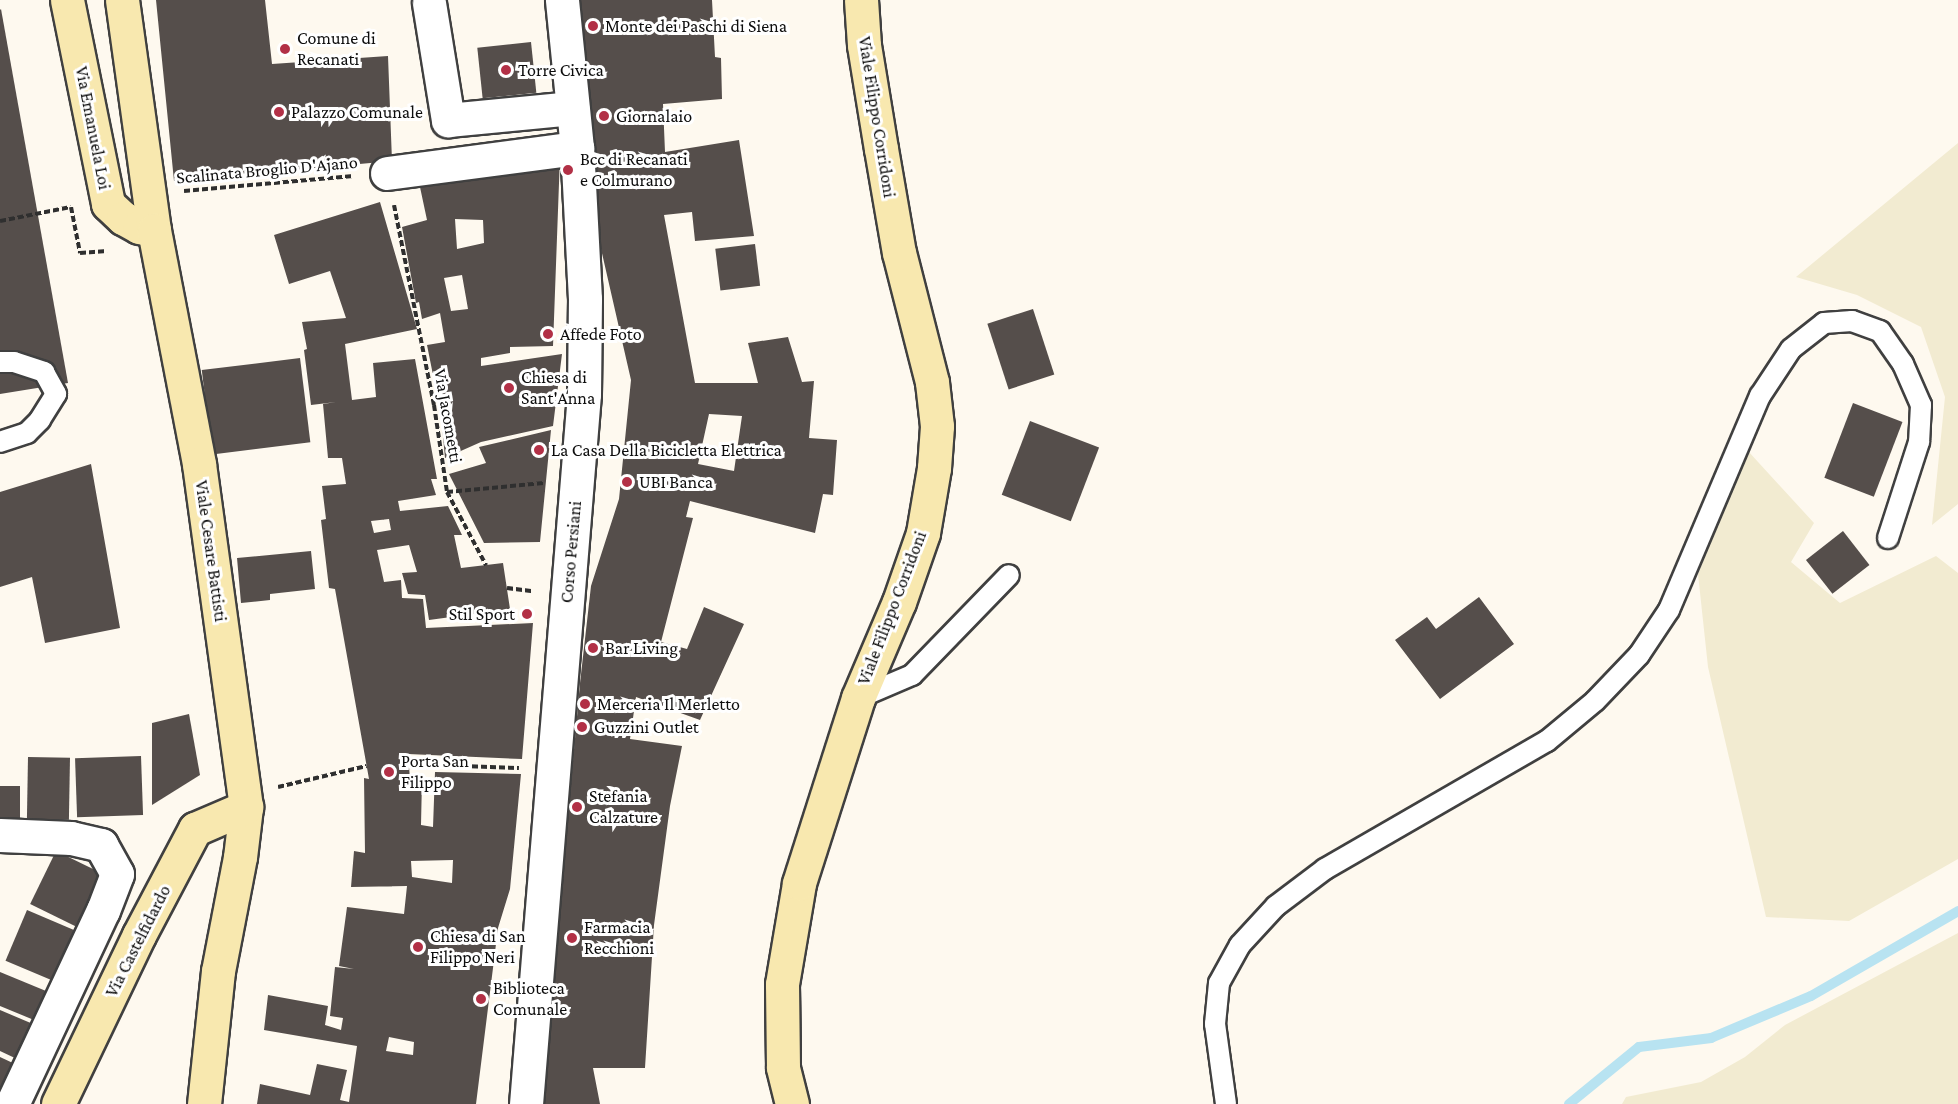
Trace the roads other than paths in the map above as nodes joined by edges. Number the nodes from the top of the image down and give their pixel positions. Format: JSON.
{"nodes":[{"id":1,"x":68,"y":0,"type":"edge"},
{"id":2,"x":122,"y":0,"type":"edge"},
{"id":3,"x":562,"y":0,"type":"edge"},
{"id":4,"x":861,"y":0,"type":"edge"},
{"id":5,"x":433,"y":1,"type":"edge"},
{"id":6,"x":572,"y":108,"type":"junction"},
{"id":7,"x":577,"y":148,"type":"junction"},
{"id":8,"x":387,"y":173,"type":"road end"},
{"id":9,"x":155,"y":238,"type":"junction"},
{"id":10,"x":0,"y":362,"type":"edge"},
{"id":11,"x":0,"y":442,"type":"edge"},
{"id":12,"x":1887,"y":538,"type":"dead end"},
{"id":13,"x":1009,"y":575,"type":"dead end"},
{"id":14,"x":858,"y":698,"type":"junction"},
{"id":15,"x":246,"y":807,"type":"junction"},
{"id":16,"x":0,"y":835,"type":"edge"},
{"id":17,"x":12,"y":1104,"type":"edge"},
{"id":18,"x":58,"y":1104,"type":"edge"},
{"id":19,"x":204,"y":1104,"type":"edge"},
{"id":20,"x":526,"y":1104,"type":"edge"},
{"id":21,"x":792,"y":1104,"type":"edge"},
{"id":22,"x":1226,"y":1104,"type":"edge"}],
"edges":[{"from":1,"to":9,"type":"street","name":"Via Emanuela Loi"},
{"from":2,"to":9,"type":"street","name":"Viale Cesare Battisti"},
{"from":3,"to":6,"type":"street","name":"Corso Persiani"},
{"from":4,"to":14,"type":"street","name":"Viale Filippo Corridoni"},
{"from":5,"to":6,"type":"street"},
{"from":6,"to":7,"type":"street","name":"Corso Persiani"},
{"from":7,"to":8,"type":"street"},
{"from":7,"to":20,"type":"street","name":"Corso Persiani"},
{"from":9,"to":15,"type":"street","name":"Viale Cesare Battisti"},
{"from":10,"to":11,"type":"lane"},
{"from":12,"to":22,"type":"lane"},
{"from":13,"to":14,"type":"lane"},
{"from":14,"to":21,"type":"street","name":"Viale Filippo Corridoni"},
{"from":15,"to":18,"type":"street","name":"Via Castelfidardo"},
{"from":15,"to":19,"type":"street","name":"Viale Cesare Battisti"},
{"from":16,"to":17,"type":"street"}]}
